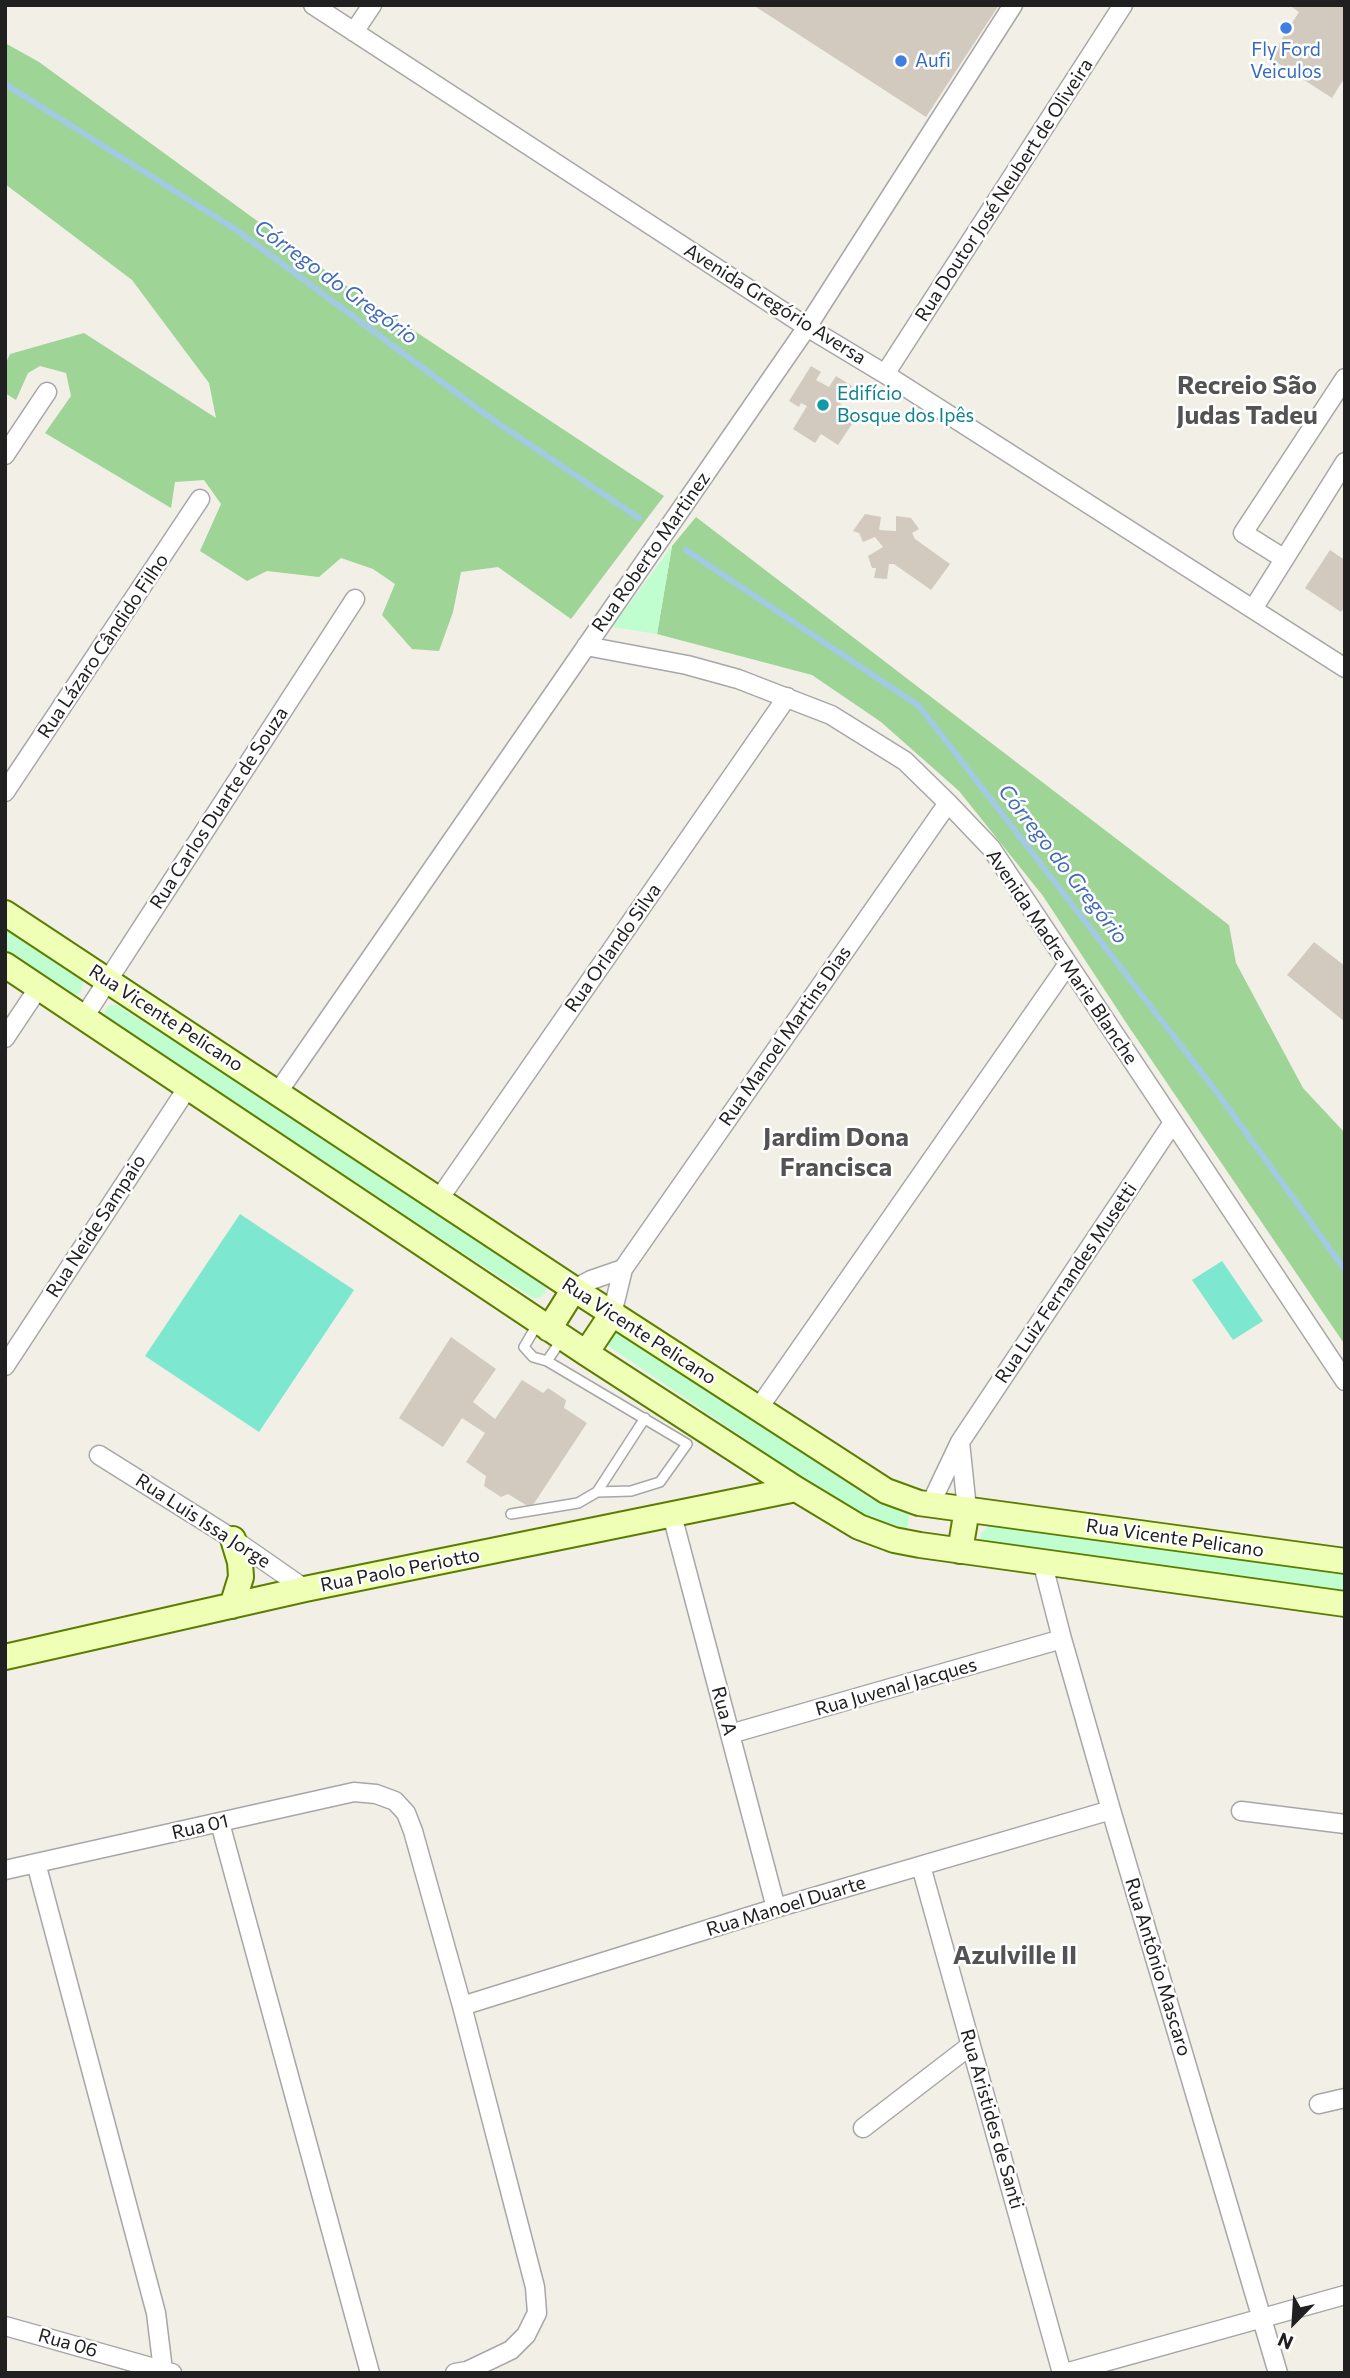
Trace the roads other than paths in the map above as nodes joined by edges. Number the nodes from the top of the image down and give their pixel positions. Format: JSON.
{"nodes":[{"id":1,"x":313,"y":5,"type":"edge"},
{"id":2,"x":372,"y":5,"type":"edge"},
{"id":3,"x":1013,"y":5,"type":"edge"},
{"id":4,"x":1123,"y":5,"type":"edge"},
{"id":5,"x":354,"y":32,"type":"junction"},
{"id":6,"x":807,"y":327,"type":"junction"},
{"id":7,"x":885,"y":374,"type":"junction"},
{"id":8,"x":1345,"y":378,"type":"edge"},
{"id":9,"x":47,"y":392,"type":"dead end"},
{"id":10,"x":5,"y":455,"type":"edge"},
{"id":11,"x":1345,"y":462,"type":"edge"},
{"id":12,"x":200,"y":499,"type":"dead end"},
{"id":13,"x":1283,"y":558,"type":"junction"},
{"id":14,"x":355,"y":599,"type":"dead end"},
{"id":15,"x":1253,"y":609,"type":"junction"},
{"id":16,"x":586,"y":646,"type":"junction"},
{"id":17,"x":1345,"y":668,"type":"edge"},
{"id":18,"x":787,"y":697,"type":"junction"},
{"id":19,"x":5,"y":792,"type":"edge"},
{"id":20,"x":948,"y":803,"type":"junction"},
{"id":21,"x":5,"y":913,"type":"edge"},
{"id":22,"x":1068,"y":964,"type":"junction"},
{"id":23,"x":5,"y":965,"type":"edge"},
{"id":24,"x":108,"y":979,"type":"junction"},
{"id":25,"x":39,"y":987,"type":"junction"},
{"id":26,"x":84,"y":1017,"type":"junction"},
{"id":27,"x":5,"y":1038,"type":"edge"},
{"id":28,"x":188,"y":1087,"type":"junction"},
{"id":29,"x":278,"y":1092,"type":"junction"},
{"id":30,"x":1172,"y":1124,"type":"junction"},
{"id":31,"x":439,"y":1199,"type":"junction"},
{"id":32,"x":623,"y":1269,"type":"junction"},
{"id":33,"x":574,"y":1289,"type":"junction"},
{"id":34,"x":611,"y":1314,"type":"junction"},
{"id":35,"x":550,"y":1329,"type":"junction"},
{"id":36,"x":586,"y":1353,"type":"junction"},
{"id":37,"x":547,"y":1361,"type":"junction"},
{"id":38,"x":5,"y":1366,"type":"edge"},
{"id":39,"x":1345,"y":1381,"type":"edge"},
{"id":40,"x":758,"y":1409,"type":"junction"},
{"id":41,"x":645,"y":1418,"type":"junction"},
{"id":42,"x":960,"y":1442,"type":"junction"},
{"id":43,"x":99,"y":1455,"type":"dead end"},
{"id":44,"x":796,"y":1489,"type":"junction"},
{"id":45,"x":597,"y":1492,"type":"junction"},
{"id":46,"x":931,"y":1503,"type":"junction"},
{"id":47,"x":967,"y":1509,"type":"junction"},
{"id":48,"x":511,"y":1514,"type":"dead end"},
{"id":49,"x":672,"y":1515,"type":"junction"},
{"id":50,"x":233,"y":1539,"type":"junction"},
{"id":51,"x":920,"y":1545,"type":"junction"},
{"id":52,"x":960,"y":1551,"type":"junction"},
{"id":53,"x":1042,"y":1561,"type":"junction"},
{"id":54,"x":1345,"y":1561,"type":"edge"},
{"id":55,"x":305,"y":1589,"type":"junction"},
{"id":56,"x":1345,"y":1604,"type":"edge"},
{"id":57,"x":232,"y":1606,"type":"junction"},
{"id":58,"x":1062,"y":1639,"type":"junction"},
{"id":59,"x":5,"y":1657,"type":"edge"},
{"id":60,"x":730,"y":1734,"type":"junction"},
{"id":61,"x":1111,"y":1810,"type":"junction"},
{"id":62,"x":1241,"y":1811,"type":"dead end"},
{"id":63,"x":220,"y":1823,"type":"junction"},
{"id":64,"x":1345,"y":1824,"type":"edge"},
{"id":65,"x":37,"y":1863,"type":"junction"},
{"id":66,"x":921,"y":1866,"type":"junction"},
{"id":67,"x":5,"y":1870,"type":"edge"},
{"id":68,"x":776,"y":1908,"type":"junction"},
{"id":69,"x":462,"y":2006,"type":"junction"},
{"id":70,"x":971,"y":2045,"type":"junction"},
{"id":71,"x":1345,"y":2098,"type":"edge"},
{"id":72,"x":1319,"y":2104,"type":"dead end"},
{"id":73,"x":863,"y":2127,"type":"dead end"},
{"id":74,"x":1345,"y":2295,"type":"edge"},
{"id":75,"x":1262,"y":2320,"type":"junction"},
{"id":76,"x":5,"y":2326,"type":"edge"},
{"id":77,"x":167,"y":2371,"type":"edge"},
{"id":78,"x":463,"y":2372,"type":"edge"},
{"id":79,"x":370,"y":2373,"type":"edge"},
{"id":80,"x":1063,"y":2373,"type":"edge"},
{"id":81,"x":1278,"y":2373,"type":"edge"}],
"edges":[{"from":1,"to":5,"type":"street","name":"Avenida Gregório Aversa"},
{"from":2,"to":5,"type":"street"},
{"from":3,"to":6,"type":"street","name":"Rua Roberto Martinez"},
{"from":4,"to":7,"type":"street","name":"Rua Doutor José Neubert de Oliveira"},
{"from":5,"to":6,"type":"street","name":"Avenida Gregório Aversa"},
{"from":6,"to":7,"type":"street","name":"Avenida Gregório Aversa"},
{"from":6,"to":16,"type":"street","name":"Rua Roberto Martinez"},
{"from":7,"to":15,"type":"street","name":"Avenida Gregório Aversa"},
{"from":8,"to":13,"type":"street"},
{"from":9,"to":10,"type":"street"},
{"from":11,"to":13,"type":"street"},
{"from":12,"to":19,"type":"street","name":"Rua Lázaro Cândido Filho"},
{"from":13,"to":15,"type":"street"},
{"from":14,"to":24,"type":"street","name":"Rua Carlos Duarte de Souza"},
{"from":15,"to":17,"type":"street","name":"Avenida Gregório Aversa"},
{"from":16,"to":18,"type":"street","name":"Avenida Madre Marie Blanche"},
{"from":16,"to":29,"type":"street","name":"Rua Roberto Martinez"},
{"from":18,"to":20,"type":"street","name":"Avenida Madre Marie Blanche"},
{"from":18,"to":31,"type":"street","name":"Rua Orlando Silva"},
{"from":20,"to":22,"type":"street","name":"Avenida Madre Marie Blanche"},
{"from":20,"to":32,"type":"street","name":"Rua Manoel Martins Dias"},
{"from":21,"to":24,"type":"street","name":"Rua Vicente Pelicano"},
{"from":22,"to":30,"type":"street","name":"Avenida Madre Marie Blanche"},
{"from":22,"to":40,"type":"street"},
{"from":23,"to":25,"type":"street"},
{"from":24,"to":26,"type":"street","name":"Rua Carlos Duarte de Souza"},
{"from":24,"to":29,"type":"street","name":"Rua Vicente Pelicano"},
{"from":25,"to":26,"type":"street"},
{"from":25,"to":27,"type":"street"},
{"from":26,"to":28,"type":"street"},
{"from":28,"to":35,"type":"street"},
{"from":28,"to":38,"type":"street","name":"Rua Neide Sampaio"},
{"from":29,"to":31,"type":"street","name":"Rua Vicente Pelicano"},
{"from":30,"to":39,"type":"street","name":"Avenida Madre Marie Blanche"},
{"from":30,"to":42,"type":"street","name":"Rua Luiz Fernandes Musetti"},
{"from":31,"to":33,"type":"street","name":"Rua Vicente Pelicano"},
{"from":32,"to":33,"type":"street"},
{"from":32,"to":34,"type":"street","name":"Rua Manoel Martins Dias"},
{"from":33,"to":34,"type":"street","name":"Rua Vicente Pelicano"},
{"from":33,"to":35,"type":"street"},
{"from":34,"to":36,"type":"street"},
{"from":34,"to":40,"type":"street","name":"Rua Vicente Pelicano"},
{"from":35,"to":36,"type":"street"},
{"from":35,"to":37,"type":"lane"},
{"from":35,"to":37,"type":"lane"},
{"from":36,"to":44,"type":"street"},
{"from":37,"to":41,"type":"lane"},
{"from":40,"to":46,"type":"street","name":"Rua Vicente Pelicano"},
{"from":41,"to":45,"type":"lane"},
{"from":41,"to":45,"type":"lane"},
{"from":42,"to":46,"type":"street","name":"Rua Luiz Fernandes Musetti"},
{"from":42,"to":47,"type":"street"},
{"from":43,"to":50,"type":"street","name":"Rua Luis Issa Jorge"},
{"from":44,"to":49,"type":"street","name":"Rua Paolo Periotto"},
{"from":44,"to":51,"type":"street"},
{"from":45,"to":48,"type":"lane"},
{"from":46,"to":47,"type":"street","name":"Rua Vicente Pelicano"},
{"from":46,"to":51,"type":"street"},
{"from":47,"to":52,"type":"street"},
{"from":47,"to":54,"type":"street","name":"Rua Vicente Pelicano"},
{"from":49,"to":55,"type":"street","name":"Rua Paolo Periotto"},
{"from":49,"to":60,"type":"street","name":"Rua A"},
{"from":50,"to":55,"type":"street","name":"Rua Luis Issa Jorge"},
{"from":50,"to":57,"type":"street"},
{"from":51,"to":52,"type":"street"},
{"from":52,"to":53,"type":"street"},
{"from":53,"to":56,"type":"street"},
{"from":53,"to":58,"type":"street","name":"Rua Antônio Mascaro"},
{"from":55,"to":57,"type":"street","name":"Rua Paolo Periotto"},
{"from":57,"to":59,"type":"street","name":"Rua Paolo Periotto"},
{"from":58,"to":60,"type":"street","name":"Rua Juvenal Jacques"},
{"from":58,"to":61,"type":"street","name":"Rua Antônio Mascaro"},
{"from":60,"to":68,"type":"street","name":"Rua A"},
{"from":61,"to":66,"type":"street","name":"Rua Manoel Duarte"},
{"from":61,"to":75,"type":"street","name":"Rua Antônio Mascaro"},
{"from":62,"to":64,"type":"street"},
{"from":63,"to":65,"type":"street","name":"Rua 01"},
{"from":63,"to":69,"type":"street","name":"Rua 01"},
{"from":63,"to":79,"type":"street"},
{"from":65,"to":67,"type":"street","name":"Rua 01"},
{"from":65,"to":77,"type":"street"},
{"from":66,"to":68,"type":"street","name":"Rua Manoel Duarte"},
{"from":66,"to":70,"type":"street","name":"Rua Aristides de Santi"},
{"from":68,"to":69,"type":"street","name":"Rua Manoel Duarte"},
{"from":69,"to":78,"type":"street"},
{"from":70,"to":73,"type":"street"},
{"from":70,"to":80,"type":"street","name":"Rua Aristides de Santi"},
{"from":71,"to":72,"type":"street"},
{"from":74,"to":75,"type":"street"},
{"from":75,"to":80,"type":"street"},
{"from":75,"to":81,"type":"street","name":"Rua Antônio Mascaro"},
{"from":76,"to":77,"type":"street","name":"Rua 06"}]}
